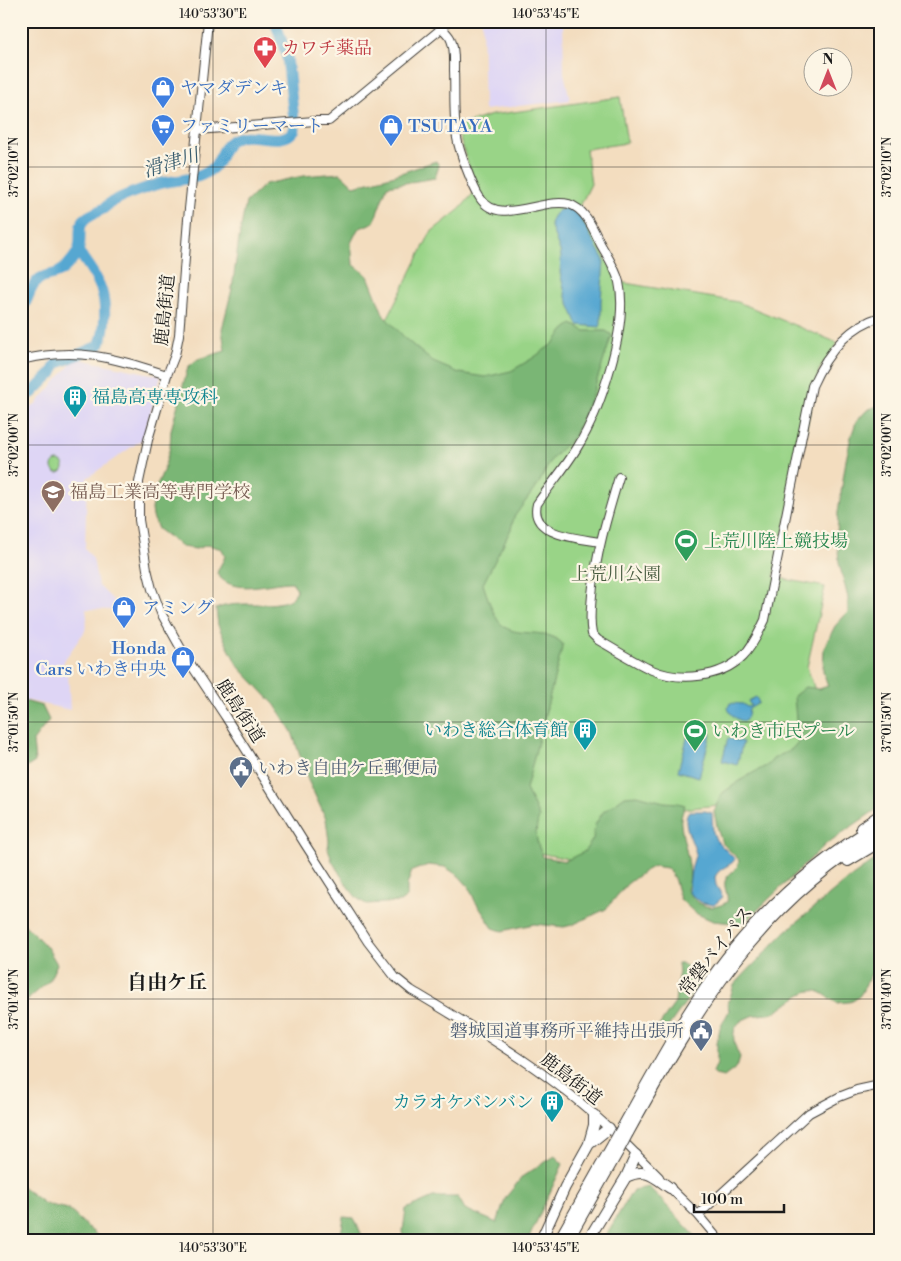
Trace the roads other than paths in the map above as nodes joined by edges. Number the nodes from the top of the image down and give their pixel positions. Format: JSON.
{"nodes":[{"id":1,"x":208,"y":21,"type":"edge"},
{"id":2,"x":197,"y":130,"type":"junction"},
{"id":3,"x":880,"y":317,"type":"edge"},
{"id":4,"x":21,"y":360,"type":"edge"},
{"id":5,"x":167,"y":375,"type":"junction"},
{"id":6,"x":620,"y":477,"type":"dead end"},
{"id":7,"x":600,"y":542,"type":"junction"},
{"id":8,"x":880,"y":815,"type":"edge"},
{"id":9,"x":880,"y":823,"type":"edge"},
{"id":10,"x":880,"y":833,"type":"edge"},
{"id":11,"x":880,"y":842,"type":"edge"},
{"id":12,"x":836,"y":851,"type":"junction"},
{"id":13,"x":807,"y":885,"type":"junction"},
{"id":14,"x":880,"y":1085,"type":"edge"},
{"id":15,"x":594,"y":1115,"type":"junction"},
{"id":16,"x":609,"y":1128,"type":"junction"},
{"id":17,"x":625,"y":1130,"type":"junction"},
{"id":18,"x":589,"y":1144,"type":"junction"},
{"id":19,"x":616,"y":1147,"type":"junction"},
{"id":20,"x":636,"y":1155,"type":"junction"},
{"id":21,"x":626,"y":1177,"type":"junction"},
{"id":22,"x":670,"y":1188,"type":"junction"},
{"id":23,"x":698,"y":1216,"type":"junction"},
{"id":24,"x":540,"y":1240,"type":"edge"},
{"id":25,"x":559,"y":1240,"type":"edge"},
{"id":26,"x":568,"y":1240,"type":"edge"},
{"id":27,"x":588,"y":1240,"type":"edge"},
{"id":28,"x":719,"y":1240,"type":"edge"}],
"edges":[{"from":1,"to":2,"type":"street","name":"鹿島街道"},
{"from":2,"to":5,"type":"street","name":"鹿島街道"},
{"from":2,"to":7,"type":"street"},
{"from":3,"to":7,"type":"street"},
{"from":4,"to":5,"type":"street"},
{"from":5,"to":15,"type":"street","name":"鹿島街道"},
{"from":6,"to":7,"type":"street"},
{"from":8,"to":12,"type":"highway"},
{"from":9,"to":12,"type":"highway","name":"常磐バイパス"},
{"from":10,"to":13,"type":"highway","name":"常磐バイパス"},
{"from":11,"to":13,"type":"highway"},
{"from":12,"to":17,"type":"highway","name":"常磐バイパス"},
{"from":13,"to":17,"type":"highway","name":"常磐バイパス"},
{"from":14,"to":23,"type":"street"},
{"from":15,"to":16,"type":"street","name":"鹿島街道"},
{"from":15,"to":18,"type":"highway"},
{"from":16,"to":18,"type":"highway"},
{"from":16,"to":20,"type":"street","name":"鹿島街道"},
{"from":17,"to":19,"type":"highway","name":"常磐バイパス","bridge":true},
{"from":18,"to":24,"type":"highway"},
{"from":19,"to":25,"type":"highway","name":"常磐バイパス"},
{"from":19,"to":26,"type":"highway","name":"常磐バイパス"},
{"from":20,"to":21,"type":"highway"},
{"from":20,"to":22,"type":"street","name":"鹿島街道"},
{"from":21,"to":22,"type":"highway"},
{"from":21,"to":27,"type":"highway"},
{"from":22,"to":23,"type":"street","name":"鹿島街道"},
{"from":23,"to":28,"type":"street","name":"鹿島街道"}]}
